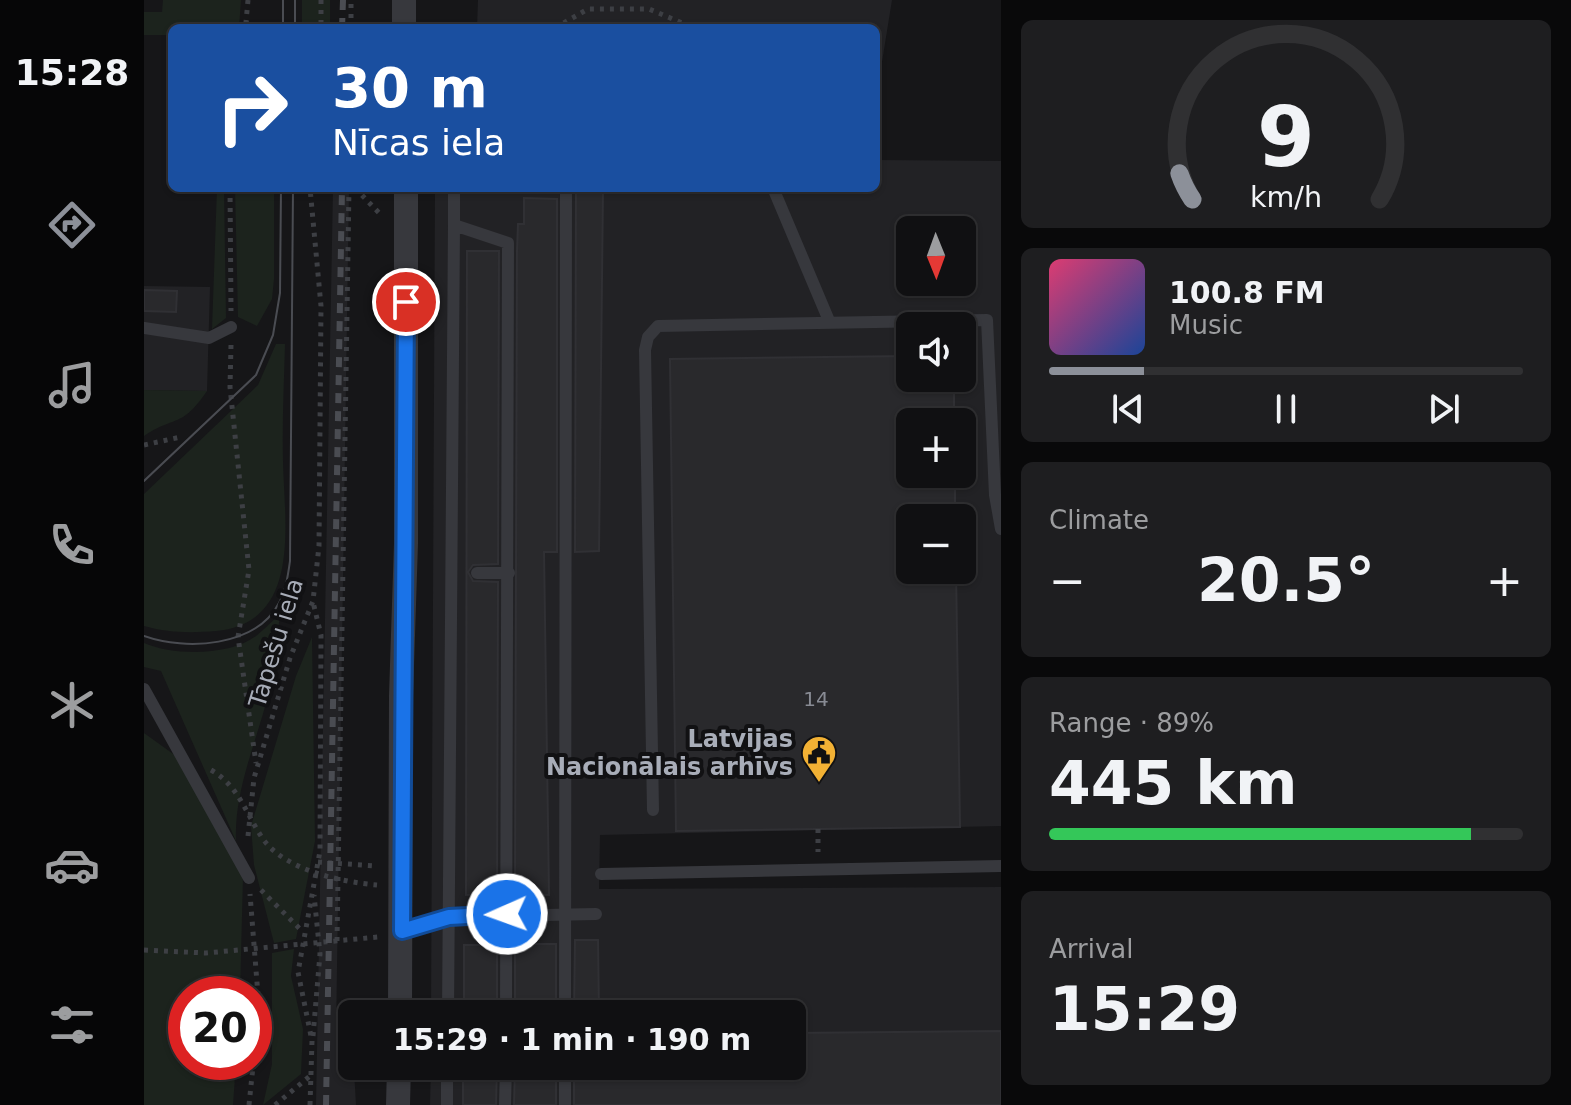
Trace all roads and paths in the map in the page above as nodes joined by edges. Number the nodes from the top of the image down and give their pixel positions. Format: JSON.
{"nodes":[{"id":1,"x":248,"y":0,"type":"edge"},
{"id":2,"x":321,"y":0,"type":"edge"},
{"id":3,"x":351,"y":0,"type":"edge"},
{"id":4,"x":404,"y":0,"type":"edge"},
{"id":5,"x":248,"y":24,"type":"edge"},
{"id":6,"x":321,"y":24,"type":"edge"},
{"id":7,"x":351,"y":24,"type":"edge"},
{"id":8,"x":404,"y":24,"type":"edge"},
{"id":9,"x":562,"y":24,"type":"edge"},
{"id":10,"x":685,"y":24,"type":"edge"},
{"id":11,"x":230,"y":192,"type":"edge"},
{"id":12,"x":310,"y":192,"type":"edge"},
{"id":13,"x":349,"y":192,"type":"edge"},
{"id":14,"x":406,"y":192,"type":"edge"},
{"id":15,"x":454,"y":192,"type":"edge"},
{"id":16,"x":566,"y":192,"type":"edge"},
{"id":17,"x":775,"y":192,"type":"edge"},
{"id":18,"x":454,"y":225,"type":"junction"},
{"id":19,"x":830,"y":323,"type":"junction"},
{"id":20,"x":144,"y":328,"type":"edge"},
{"id":21,"x":232,"y":331,"type":"junction"},
{"id":22,"x":181,"y":437,"type":"dead end"},
{"id":23,"x":144,"y":445,"type":"edge"},
{"id":24,"x":1001,"y":529,"type":"edge"},
{"id":25,"x":477,"y":573,"type":"dead end"},
{"id":26,"x":509,"y":573,"type":"junction"},
{"id":27,"x":313,"y":601,"type":"junction"},
{"id":28,"x":144,"y":689,"type":"edge"},
{"id":29,"x":184,"y":760,"type":"junction"},
{"id":30,"x":257,"y":768,"type":"junction"},
{"id":31,"x":653,"y":810,"type":"dead end"},
{"id":32,"x":249,"y":814,"type":"junction"},
{"id":33,"x":318,"y":862,"type":"junction"},
{"id":34,"x":338,"y":864,"type":"junction"},
{"id":35,"x":1001,"y":866,"type":"edge"},
{"id":36,"x":316,"y":874,"type":"junction"},
{"id":37,"x":601,"y":874,"type":"dead end"},
{"id":38,"x":402,"y":876,"type":"junction"},
{"id":39,"x":249,"y":878,"type":"junction"},
{"id":40,"x":338,"y":880,"type":"junction"},
{"id":41,"x":313,"y":888,"type":"junction"},
{"id":42,"x":507,"y":914,"type":"junction"},
{"id":43,"x":596,"y":914,"type":"dead end"},
{"id":44,"x":564,"y":915,"type":"junction"},
{"id":45,"x":449,"y":917,"type":"junction"},
{"id":46,"x":402,"y":931,"type":"junction"},
{"id":47,"x":302,"y":932,"type":"junction"},
{"id":48,"x":337,"y":941,"type":"junction"},
{"id":49,"x":301,"y":942,"type":"junction"},
{"id":50,"x":319,"y":942,"type":"junction"},
{"id":51,"x":144,"y":950,"type":"edge"},
{"id":52,"x":255,"y":950,"type":"junction"},
{"id":53,"x":400,"y":1000,"type":"edge"},
{"id":54,"x":448,"y":1000,"type":"edge"},
{"id":55,"x":506,"y":1000,"type":"edge"},
{"id":56,"x":565,"y":1000,"type":"edge"},
{"id":57,"x":312,"y":1041,"type":"junction"},
{"id":58,"x":311,"y":1075,"type":"junction"},
{"id":59,"x":399,"y":1080,"type":"edge"},
{"id":60,"x":447,"y":1080,"type":"edge"},
{"id":61,"x":506,"y":1080,"type":"edge"},
{"id":62,"x":565,"y":1080,"type":"edge"},
{"id":63,"x":249,"y":1105,"type":"edge"},
{"id":64,"x":275,"y":1105,"type":"edge"},
{"id":65,"x":310,"y":1105,"type":"edge"},
{"id":66,"x":398,"y":1105,"type":"edge"},
{"id":67,"x":447,"y":1105,"type":"edge"},
{"id":68,"x":505,"y":1105,"type":"edge"},
{"id":69,"x":565,"y":1105,"type":"edge"}],
"edges":[{"from":1,"to":5,"type":"path"},
{"from":2,"to":6,"type":"path"},
{"from":3,"to":7,"type":"path"},
{"from":4,"to":8,"type":"street"},
{"from":9,"to":10,"type":"path"},
{"from":11,"to":21,"type":"path"},
{"from":12,"to":27,"type":"path","name":"Tapešu iela"},
{"from":13,"to":34,"type":"path"},
{"from":14,"to":38,"type":"street"},
{"from":15,"to":18,"type":"lane"},
{"from":16,"to":44,"type":"lane"},
{"from":17,"to":19,"type":"lane"},
{"from":18,"to":26,"type":"lane"},
{"from":18,"to":45,"type":"lane"},
{"from":19,"to":24,"type":"lane"},
{"from":19,"to":31,"type":"lane"},
{"from":20,"to":21,"type":"lane"},
{"from":21,"to":30,"type":"path"},
{"from":22,"to":23,"type":"path"},
{"from":25,"to":26,"type":"lane"},
{"from":26,"to":42,"type":"lane"},
{"from":27,"to":30,"type":"path","name":"Tapešu iela"},
{"from":27,"to":33,"type":"path"},
{"from":28,"to":29,"type":"lane"},
{"from":29,"to":32,"type":"path"},
{"from":29,"to":39,"type":"lane"},
{"from":30,"to":32,"type":"path","name":"Tapešu iela"},
{"from":32,"to":36,"type":"path"},
{"from":32,"to":39,"type":"path","name":"Tapešu iela"},
{"from":33,"to":34,"type":"path"},
{"from":33,"to":36,"type":"path"},
{"from":34,"to":38,"type":"path"},
{"from":34,"to":40,"type":"path"},
{"from":35,"to":37,"type":"lane"},
{"from":36,"to":40,"type":"path"},
{"from":36,"to":41,"type":"path"},
{"from":38,"to":40,"type":"path"},
{"from":38,"to":46,"type":"street"},
{"from":39,"to":47,"type":"path"},
{"from":39,"to":52,"type":"path","name":"Tapešu iela"},
{"from":40,"to":48,"type":"path"},
{"from":41,"to":47,"type":"path"},
{"from":41,"to":50,"type":"path"},
{"from":42,"to":44,"type":"lane"},
{"from":42,"to":45,"type":"lane"},
{"from":42,"to":55,"type":"lane"},
{"from":43,"to":44,"type":"lane"},
{"from":44,"to":56,"type":"lane"},
{"from":45,"to":46,"type":"lane"},
{"from":45,"to":54,"type":"lane"},
{"from":46,"to":48,"type":"path"},
{"from":46,"to":53,"type":"street"},
{"from":47,"to":49,"type":"path"},
{"from":48,"to":50,"type":"path"},
{"from":49,"to":50,"type":"path"},
{"from":49,"to":52,"type":"path"},
{"from":49,"to":57,"type":"path"},
{"from":50,"to":57,"type":"path"},
{"from":51,"to":52,"type":"path"},
{"from":52,"to":63,"type":"path","name":"Tapešu iela"},
{"from":57,"to":58,"type":"path"},
{"from":58,"to":64,"type":"path"},
{"from":58,"to":65,"type":"path"},
{"from":59,"to":66,"type":"street"},
{"from":60,"to":67,"type":"lane"},
{"from":61,"to":68,"type":"lane"},
{"from":62,"to":69,"type":"lane"}]}
